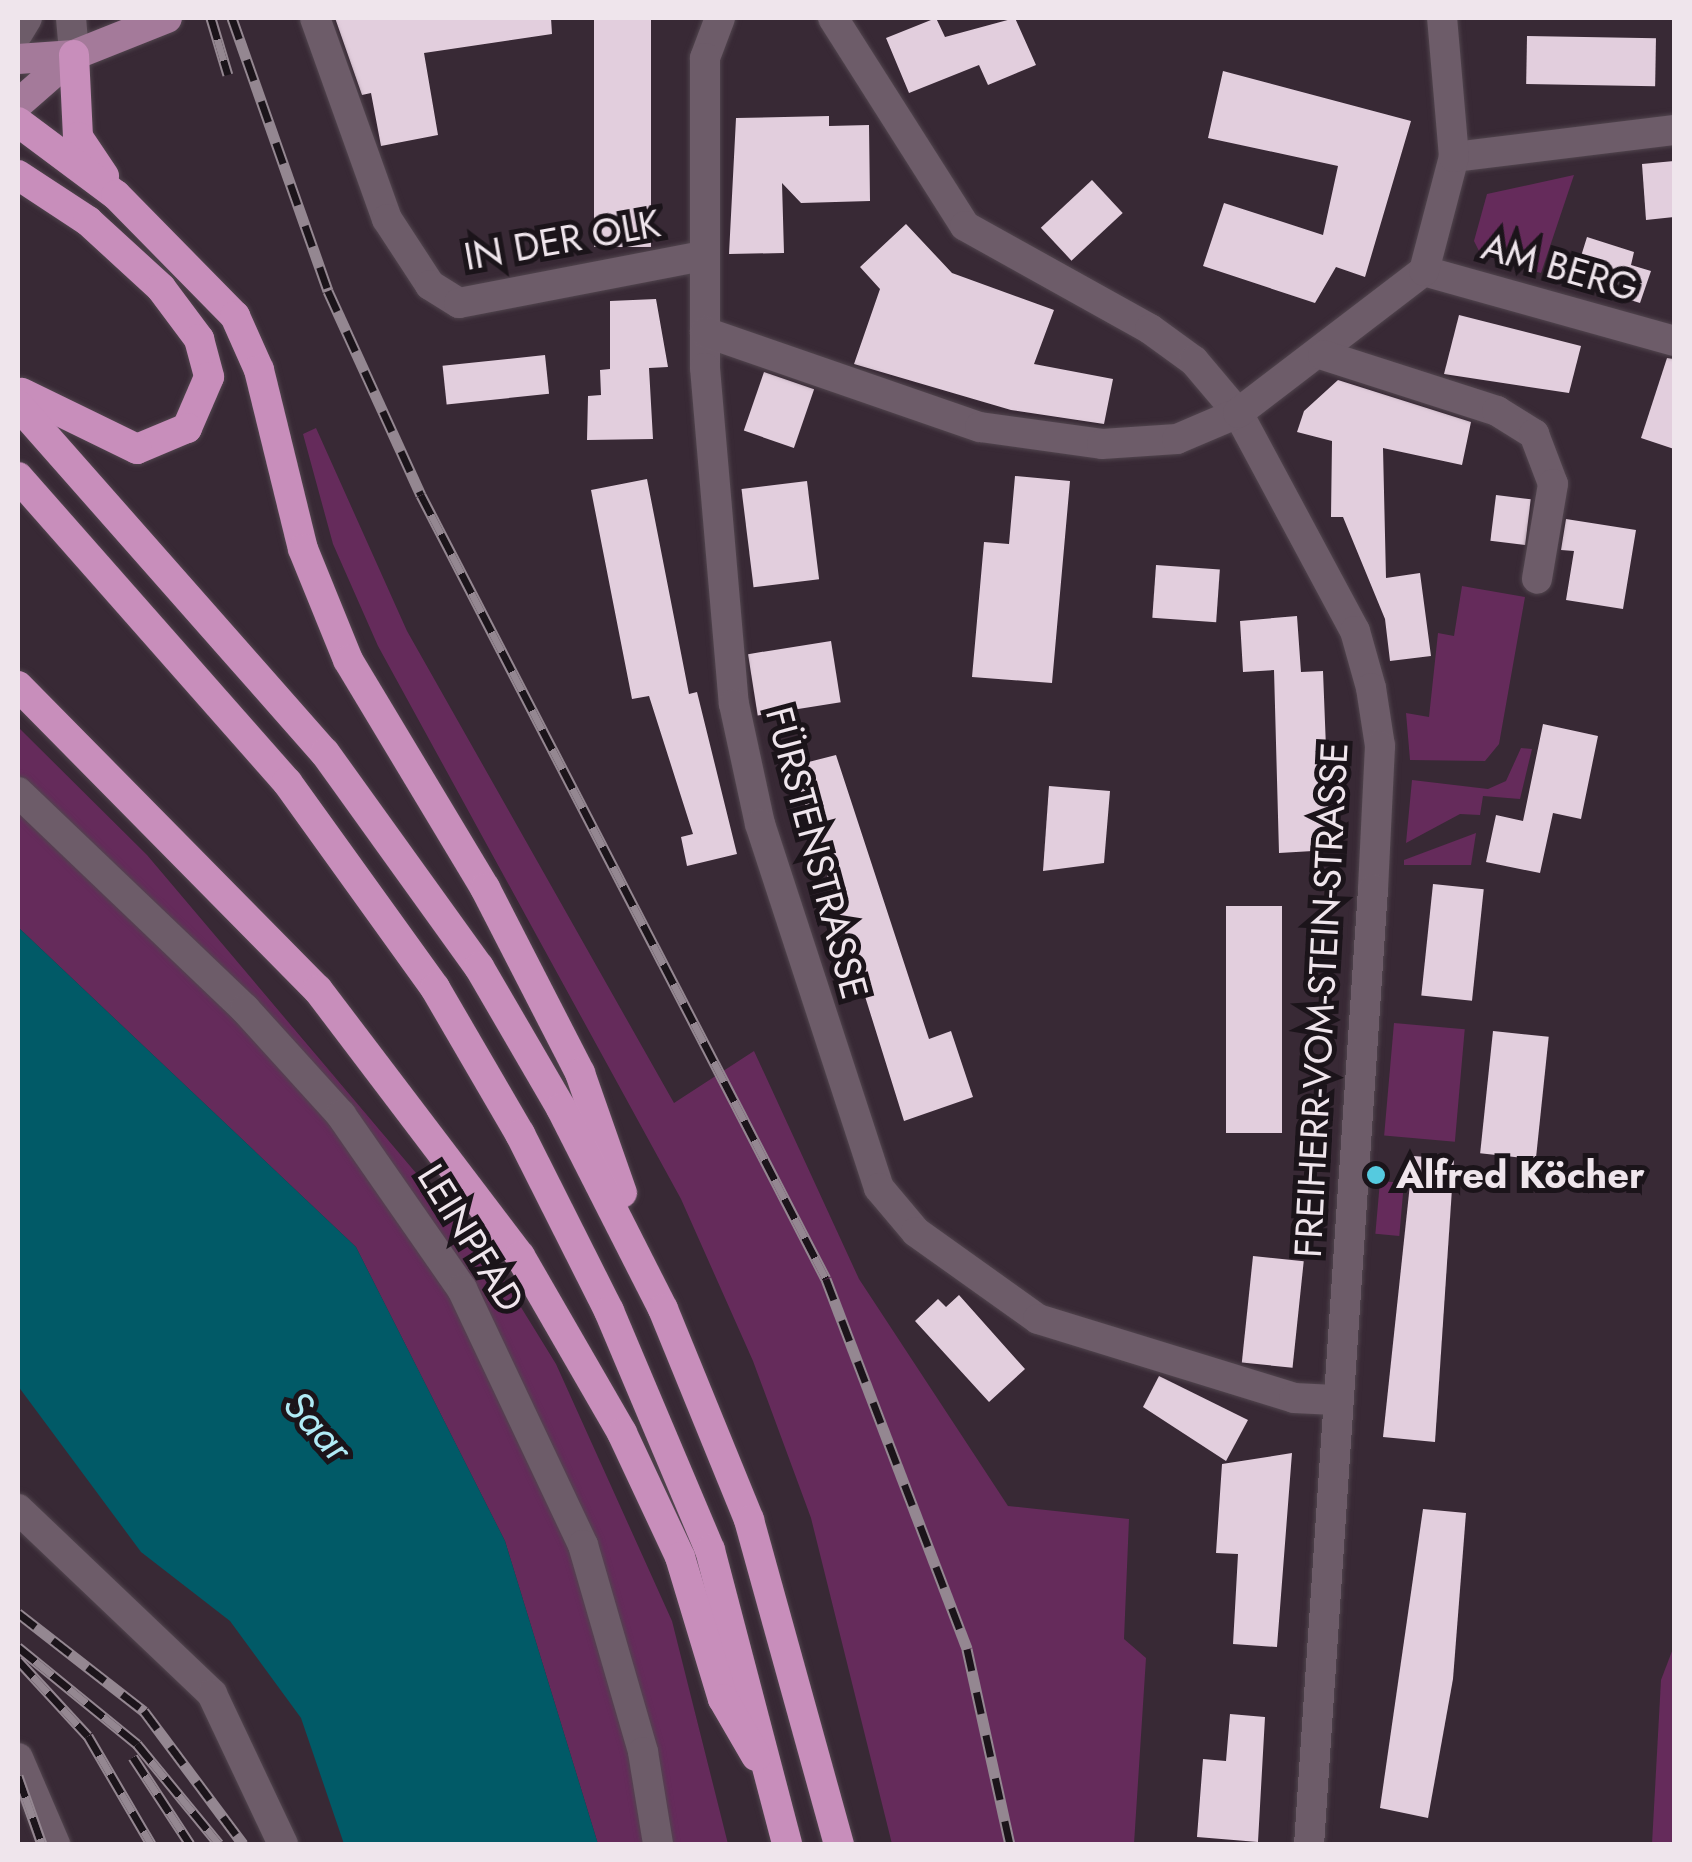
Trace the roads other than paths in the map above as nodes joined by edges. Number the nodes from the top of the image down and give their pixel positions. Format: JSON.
{"nodes":[{"id":1,"x":27,"y":18,"type":"edge"},
{"id":2,"x":72,"y":18,"type":"edge"},
{"id":3,"x":167,"y":18,"type":"edge"},
{"id":4,"x":315,"y":18,"type":"edge"},
{"id":5,"x":720,"y":18,"type":"edge"},
{"id":6,"x":834,"y":18,"type":"edge"},
{"id":7,"x":1442,"y":18,"type":"edge"},
{"id":8,"x":18,"y":34,"type":"edge"},
{"id":9,"x":74,"y":55,"type":"junction"},
{"id":10,"x":18,"y":58,"type":"edge"},
{"id":11,"x":18,"y":104,"type":"edge"},
{"id":12,"x":18,"y":122,"type":"edge"},
{"id":13,"x":1674,"y":130,"type":"edge"},
{"id":14,"x":1454,"y":157,"type":"junction"},
{"id":15,"x":18,"y":175,"type":"edge"},
{"id":16,"x":116,"y":195,"type":"junction"},
{"id":17,"x":703,"y":256,"type":"junction"},
{"id":18,"x":1424,"y":270,"type":"junction"},
{"id":19,"x":705,"y":332,"type":"junction"},
{"id":20,"x":1674,"y":340,"type":"edge"},
{"id":21,"x":1324,"y":356,"type":"junction"},
{"id":22,"x":18,"y":390,"type":"edge"},
{"id":23,"x":18,"y":405,"type":"edge"},
{"id":24,"x":1238,"y":414,"type":"junction"},
{"id":25,"x":18,"y":476,"type":"edge"},
{"id":26,"x":1537,"y":579,"type":"dead end"},
{"id":27,"x":18,"y":686,"type":"edge"},
{"id":28,"x":18,"y":792,"type":"edge"},
{"id":29,"x":662,"y":1309,"type":"junction"},
{"id":30,"x":1335,"y":1400,"type":"junction"},
{"id":31,"x":18,"y":1509,"type":"edge"},
{"id":32,"x":18,"y":1758,"type":"edge"},
{"id":33,"x":777,"y":1793,"type":"junction"},
{"id":34,"x":55,"y":1844,"type":"edge"},
{"id":35,"x":284,"y":1844,"type":"edge"},
{"id":36,"x":658,"y":1844,"type":"edge"},
{"id":37,"x":787,"y":1844,"type":"edge"},
{"id":38,"x":839,"y":1844,"type":"edge"},
{"id":39,"x":1309,"y":1844,"type":"edge"}],
"edges":[{"from":1,"to":8,"type":"street"},
{"from":2,"to":9,"type":"street"},
{"from":3,"to":9,"type":"main road"},
{"from":4,"to":17,"type":"street","name":"IN DER OLK"},
{"from":5,"to":17,"type":"street","name":"FÜRSTENSTRASSE"},
{"from":6,"to":24,"type":"street","name":"FREIHERR-VOM-STEIN-STRASSE"},
{"from":7,"to":14,"type":"street"},
{"from":9,"to":10,"type":"main road"},
{"from":9,"to":11,"type":"main road"},
{"from":9,"to":16,"type":"highway"},
{"from":12,"to":16,"type":"highway"},
{"from":13,"to":14,"type":"street"},
{"from":14,"to":18,"type":"street"},
{"from":15,"to":22,"type":"highway"},
{"from":16,"to":29,"type":"highway"},
{"from":17,"to":19,"type":"street","name":"FÜRSTENSTRASSE"},
{"from":18,"to":20,"type":"street","name":"AM BERG"},
{"from":18,"to":21,"type":"street"},
{"from":19,"to":24,"type":"street"},
{"from":19,"to":30,"type":"street","name":"FÜRSTENSTRASSE"},
{"from":21,"to":24,"type":"street"},
{"from":21,"to":26,"type":"street"},
{"from":23,"to":29,"type":"highway"},
{"from":24,"to":30,"type":"street","name":"FREIHERR-VOM-STEIN-STRASSE"},
{"from":25,"to":33,"type":"highway"},
{"from":27,"to":33,"type":"highway"},
{"from":28,"to":36,"type":"street","name":"LEINPFAD"},
{"from":29,"to":38,"type":"highway"},
{"from":30,"to":39,"type":"street","name":"FREIHERR-VOM-STEIN-STRASSE"},
{"from":31,"to":35,"type":"street"},
{"from":32,"to":34,"type":"street"},
{"from":33,"to":37,"type":"highway"}]}
